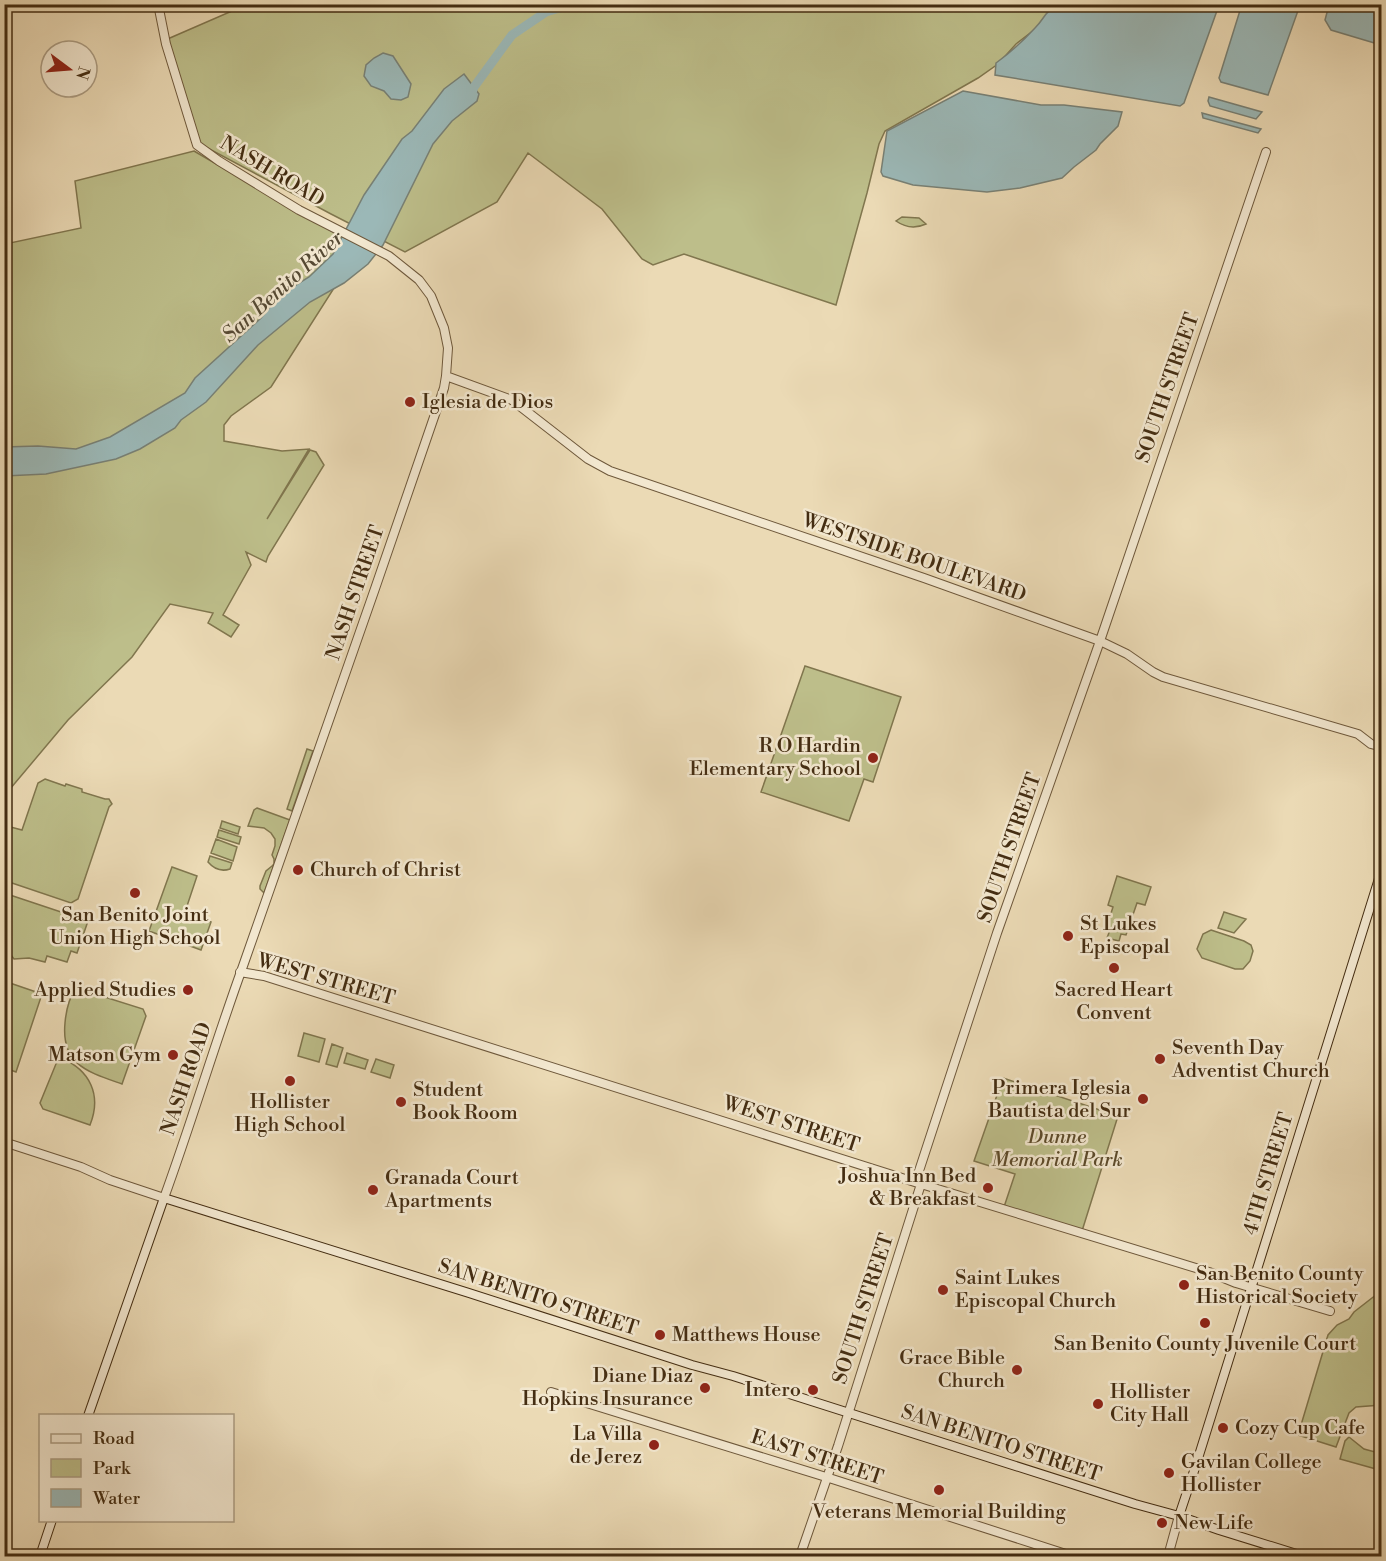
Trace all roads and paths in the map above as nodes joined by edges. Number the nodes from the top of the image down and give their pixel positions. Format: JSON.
{"nodes":[{"id":1,"x":158,"y":4,"type":"edge"},
{"id":2,"x":1266,"y":152,"type":"dead end"},
{"id":3,"x":448,"y":348,"type":"joint"},
{"id":4,"x":446,"y":376,"type":"junction"},
{"id":5,"x":1100,"y":641,"type":"junction"},
{"id":6,"x":1382,"y":747,"type":"edge"},
{"id":7,"x":285,"y":847,"type":"joint"},
{"id":8,"x":1382,"y":870,"type":"edge"},
{"id":9,"x":240,"y":972,"type":"junction"},
{"id":10,"x":4,"y":1142,"type":"edge"},
{"id":11,"x":921,"y":1184,"type":"junction"},
{"id":12,"x":164,"y":1198,"type":"junction"},
{"id":13,"x":1251,"y":1287,"type":"junction"},
{"id":14,"x":1330,"y":1311,"type":"dead end"},
{"id":15,"x":551,"y":1392,"type":"dead end"},
{"id":16,"x":848,"y":1413,"type":"junction"},
{"id":17,"x":89,"y":1414,"type":"edge"},
{"id":18,"x":826,"y":1477,"type":"junction"},
{"id":19,"x":1179,"y":1516,"type":"junction"},
{"id":20,"x":52,"y":1522,"type":"edge"},
{"id":21,"x":40,"y":1557,"type":"edge"},
{"id":22,"x":800,"y":1557,"type":"edge"},
{"id":23,"x":1072,"y":1557,"type":"edge"},
{"id":24,"x":1168,"y":1557,"type":"edge"},
{"id":25,"x":1303,"y":1557,"type":"edge"}],
"edges":[{"from":1,"to":3,"type":"street","name":"NASH ROAD"},
{"from":2,"to":5,"type":"street","name":"SOUTH STREET"},
{"from":3,"to":4,"type":"street","name":"NASH STREET"},
{"from":4,"to":5,"type":"street","name":"WESTSIDE BOULEVARD"},
{"from":4,"to":7,"type":"street","name":"NASH STREET"},
{"from":5,"to":6,"type":"street","name":"WESTSIDE BOULEVARD"},
{"from":5,"to":11,"type":"street","name":"SOUTH STREET"},
{"from":7,"to":9,"type":"street","name":"NASH ROAD"},
{"from":8,"to":13,"type":"main road","name":"4TH STREET"},
{"from":9,"to":11,"type":"street","name":"WEST STREET"},
{"from":9,"to":12,"type":"street","name":"NASH ROAD"},
{"from":10,"to":12,"type":"street","name":"SAN BENITO STREET"},
{"from":11,"to":13,"type":"street","name":"WEST STREET"},
{"from":11,"to":16,"type":"street","name":"SOUTH STREET"},
{"from":12,"to":16,"type":"main road","name":"SAN BENITO STREET"},
{"from":12,"to":17,"type":"main road","name":"NASH ROAD"},
{"from":13,"to":14,"type":"street","name":"WEST STREET"},
{"from":13,"to":19,"type":"main road","name":"4TH STREET"},
{"from":15,"to":18,"type":"street","name":"EAST STREET"},
{"from":16,"to":18,"type":"street","name":"SOUTH STREET"},
{"from":16,"to":19,"type":"main road","name":"SAN BENITO STREET"},
{"from":18,"to":22,"type":"street","name":"SOUTH STREET"},
{"from":18,"to":23,"type":"street","name":"EAST STREET"},
{"from":19,"to":24,"type":"street","name":"4TH STREET"},
{"from":19,"to":25,"type":"main road","name":"SAN BENITO STREET"},
{"from":20,"to":21,"type":"main road"}]}
